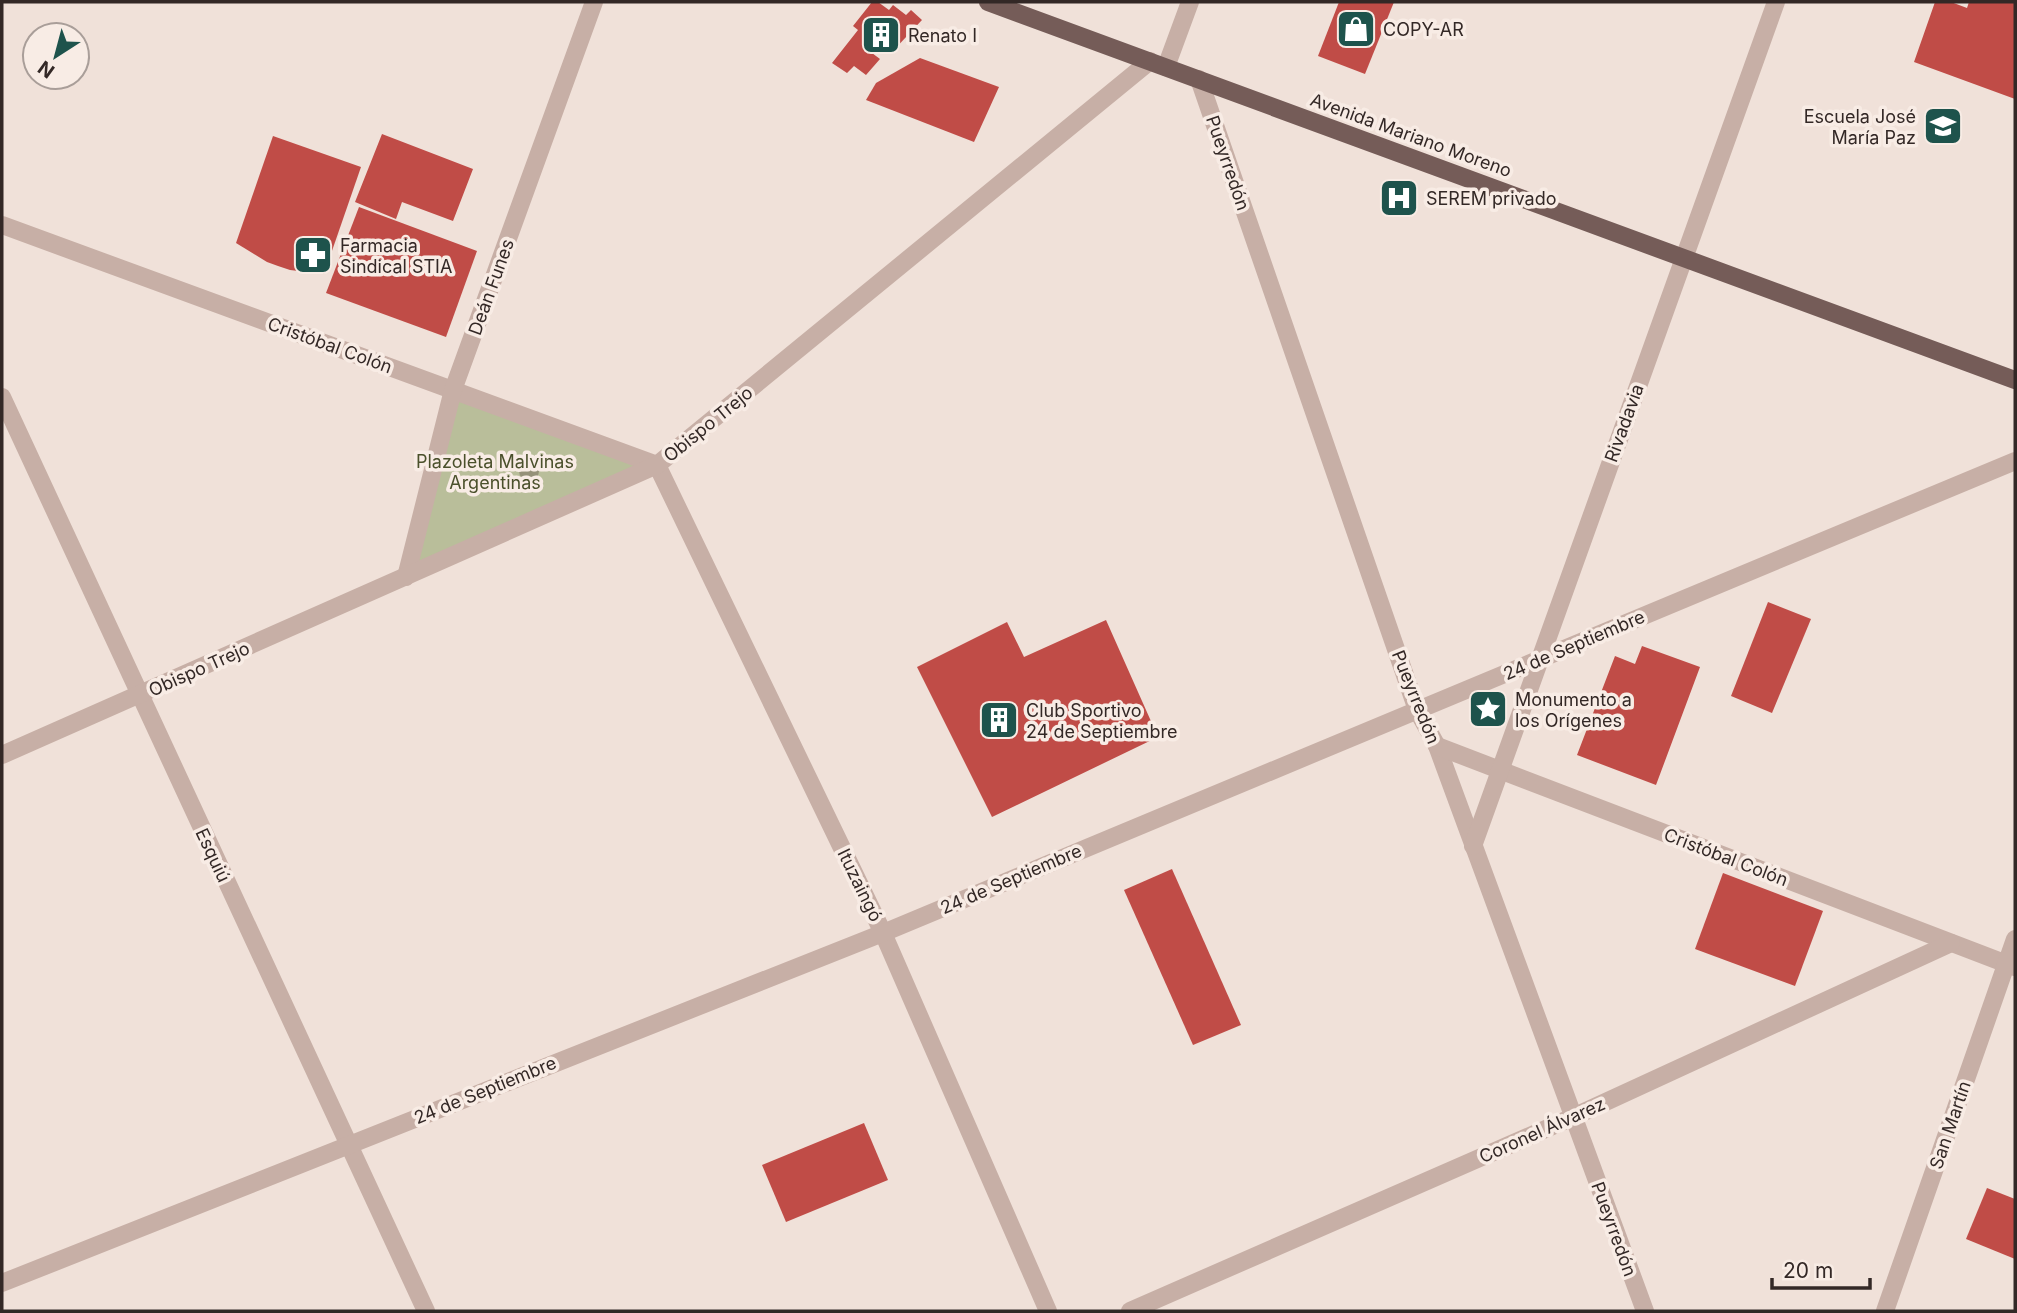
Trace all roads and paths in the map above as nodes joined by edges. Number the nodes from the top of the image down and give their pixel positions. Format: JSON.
{"nodes":[{"id":1,"x":594,"y":2,"type":"edge"},
{"id":2,"x":988,"y":2,"type":"edge"},
{"id":3,"x":1190,"y":2,"type":"edge"},
{"id":4,"x":1776,"y":2,"type":"edge"},
{"id":5,"x":1158,"y":64,"type":"junction"},
{"id":6,"x":1199,"y":79,"type":"junction"},
{"id":7,"x":2,"y":225,"type":"edge"},
{"id":8,"x":1683,"y":258,"type":"junction"},
{"id":9,"x":2015,"y":380,"type":"edge"},
{"id":10,"x":453,"y":390,"type":"junction"},
{"id":11,"x":2,"y":397,"type":"edge"},
{"id":12,"x":2015,"y":461,"type":"edge"},
{"id":13,"x":657,"y":465,"type":"junction"},
{"id":14,"x":406,"y":577,"type":"junction"},
{"id":15,"x":1539,"y":660,"type":"junction"},
{"id":16,"x":139,"y":695,"type":"junction"},
{"id":17,"x":1417,"y":710,"type":"junction"},
{"id":18,"x":1437,"y":746,"type":"junction"},
{"id":19,"x":2,"y":755,"type":"edge"},
{"id":20,"x":1500,"y":771,"type":"junction"},
{"id":21,"x":1473,"y":846,"type":"junction"},
{"id":22,"x":883,"y":933,"type":"junction"},
{"id":23,"x":2015,"y":939,"type":"edge"},
{"id":24,"x":1951,"y":943,"type":"junction"},
{"id":25,"x":2011,"y":965,"type":"edge"},
{"id":26,"x":1573,"y":1117,"type":"junction"},
{"id":27,"x":347,"y":1145,"type":"junction"},
{"id":28,"x":2,"y":1283,"type":"edge"},
{"id":29,"x":426,"y":1311,"type":"edge"},
{"id":30,"x":1048,"y":1311,"type":"edge"},
{"id":31,"x":1130,"y":1311,"type":"edge"},
{"id":32,"x":1645,"y":1311,"type":"edge"},
{"id":33,"x":1885,"y":1311,"type":"edge"}],
"edges":[{"from":1,"to":10,"type":"street","name":"Deán Funes"},
{"from":2,"to":5,"type":"main road","name":"Avenida Mariano Moreno"},
{"from":3,"to":5,"type":"street"},
{"from":4,"to":8,"type":"street","name":"Rivadavia"},
{"from":5,"to":6,"type":"main road","name":"Avenida Mariano Moreno"},
{"from":5,"to":13,"type":"street","name":"Obispo Trejo"},
{"from":6,"to":8,"type":"main road","name":"Avenida Mariano Moreno"},
{"from":6,"to":17,"type":"street","name":"Pueyrredón"},
{"from":7,"to":10,"type":"street","name":"Cristóbal Colón"},
{"from":8,"to":9,"type":"main road","name":"Avenida Mariano Moreno"},
{"from":8,"to":15,"type":"street","name":"Rivadavia"},
{"from":10,"to":13,"type":"street","name":"Cristóbal Colón"},
{"from":10,"to":14,"type":"street","name":"Deán Funes"},
{"from":11,"to":16,"type":"street","name":"Esquiú"},
{"from":12,"to":15,"type":"street","name":"24 de Septiembre"},
{"from":13,"to":14,"type":"street","name":"Obispo Trejo"},
{"from":13,"to":22,"type":"street","name":"Ituzaingó"},
{"from":14,"to":16,"type":"street","name":"Obispo Trejo"},
{"from":15,"to":17,"type":"street","name":"24 de Septiembre"},
{"from":15,"to":20,"type":"street","name":"Rivadavia"},
{"from":16,"to":19,"type":"street","name":"Obispo Trejo"},
{"from":16,"to":27,"type":"street","name":"Esquiú"},
{"from":17,"to":18,"type":"street","name":"Pueyrredón"},
{"from":17,"to":22,"type":"street","name":"24 de Septiembre"},
{"from":18,"to":20,"type":"street","name":"Cristóbal Colón"},
{"from":18,"to":21,"type":"street","name":"Pueyrredón"},
{"from":20,"to":21,"type":"street","name":"Rivadavia"},
{"from":20,"to":24,"type":"street","name":"Cristóbal Colón"},
{"from":21,"to":26,"type":"street","name":"Pueyrredón"},
{"from":22,"to":27,"type":"street","name":"24 de Septiembre"},
{"from":22,"to":30,"type":"street","name":"Ituzaingó"},
{"from":23,"to":25,"type":"street","name":"San Martín"},
{"from":24,"to":25,"type":"street","name":"Cristóbal Colón"},
{"from":24,"to":26,"type":"street","name":"Coronel Álvarez"},
{"from":25,"to":33,"type":"street","name":"San Martín"},
{"from":26,"to":31,"type":"street","name":"Coronel Álvarez"},
{"from":26,"to":32,"type":"street","name":"Pueyrredón"},
{"from":27,"to":28,"type":"street","name":"24 de Septiembre"},
{"from":27,"to":29,"type":"street","name":"Esquiú"}]}
